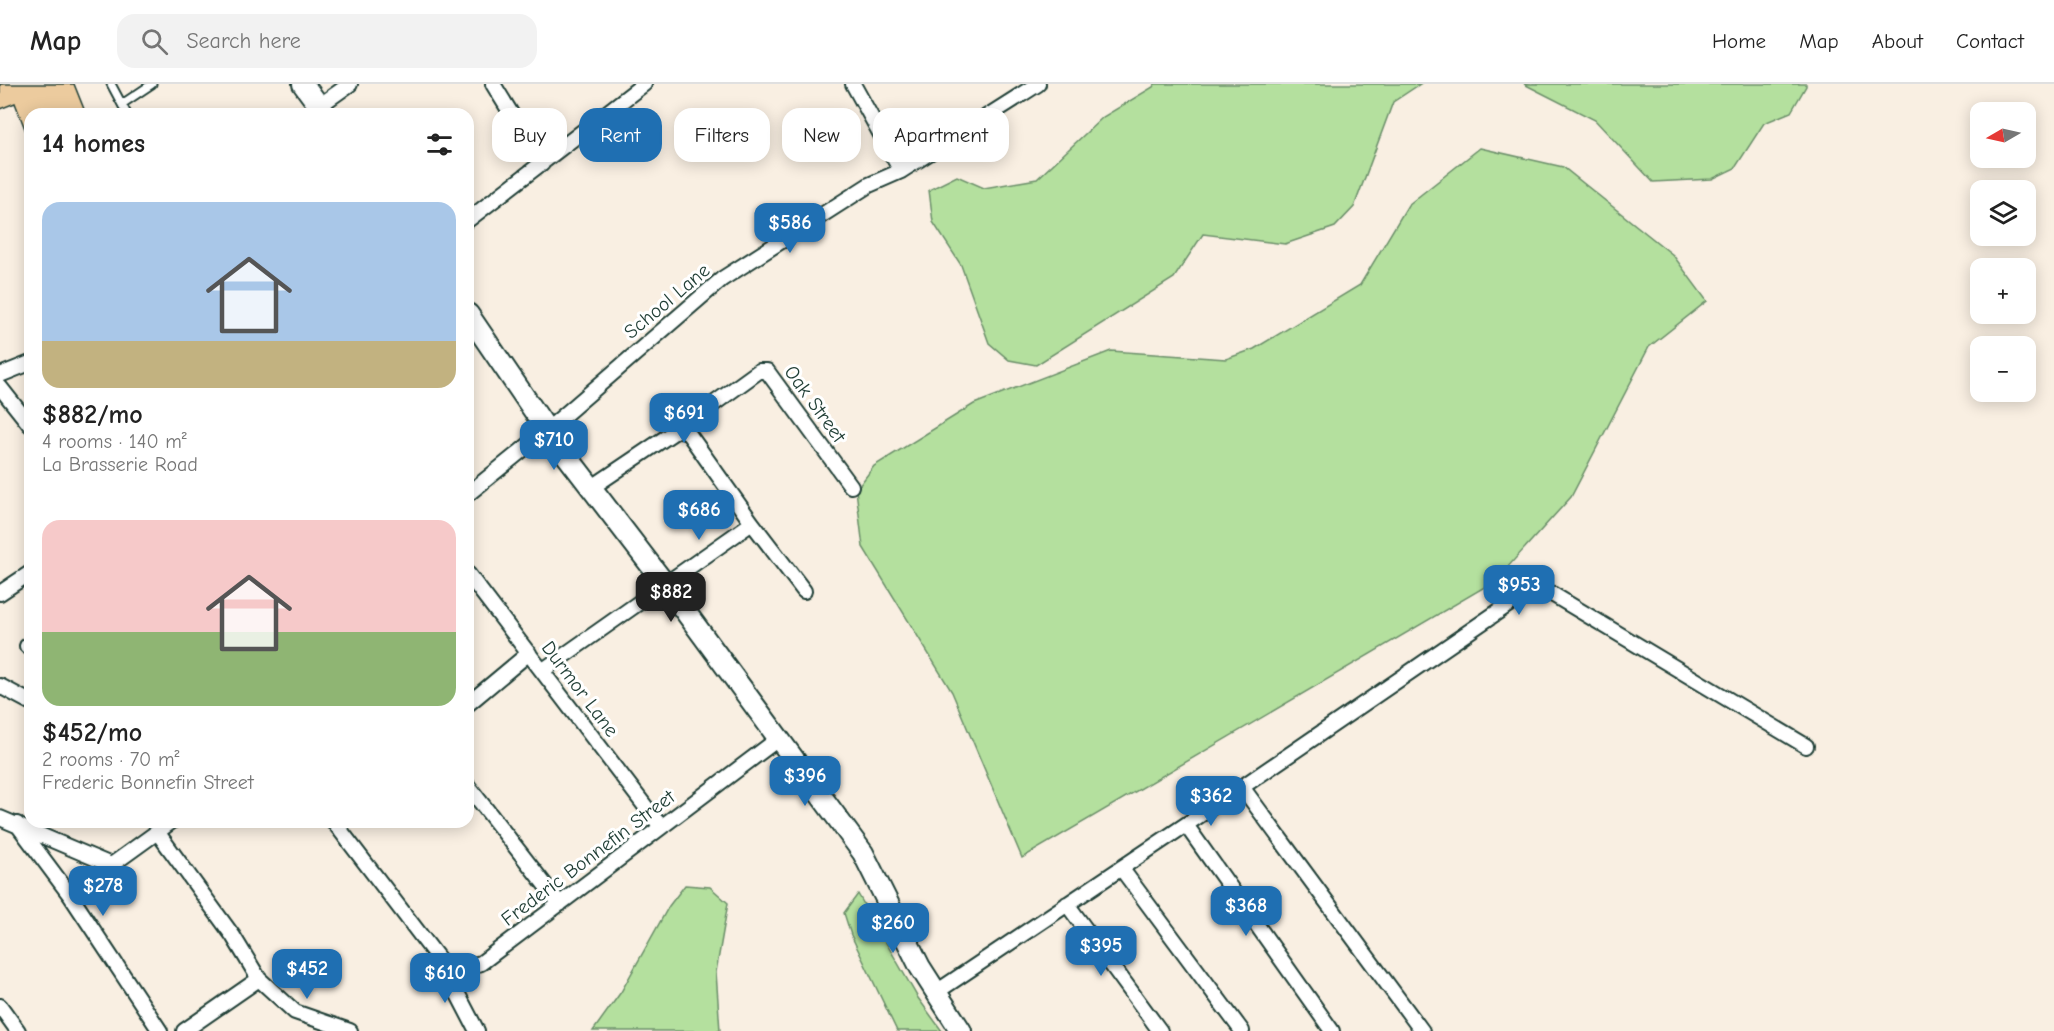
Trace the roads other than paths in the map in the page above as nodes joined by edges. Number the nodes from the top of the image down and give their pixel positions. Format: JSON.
{"nodes":[{"id":1,"x":111,"y":84,"type":"edge"},
{"id":2,"x":152,"y":84,"type":"edge"},
{"id":3,"x":303,"y":84,"type":"edge"},
{"id":4,"x":350,"y":84,"type":"edge"},
{"id":5,"x":493,"y":84,"type":"edge"},
{"id":6,"x":644,"y":84,"type":"edge"},
{"id":7,"x":853,"y":84,"type":"edge"},
{"id":8,"x":1038,"y":84,"type":"edge"},
{"id":9,"x":122,"y":104,"type":"junction"},
{"id":10,"x":124,"y":108,"type":"edge"},
{"id":11,"x":321,"y":108,"type":"edge"},
{"id":12,"x":324,"y":108,"type":"edge"},
{"id":13,"x":542,"y":164,"type":"junction"},
{"id":14,"x":901,"y":171,"type":"junction"},
{"id":15,"x":474,"y":215,"type":"edge"},
{"id":16,"x":474,"y":323,"type":"edge"},
{"id":17,"x":24,"y":365,"type":"edge"},
{"id":18,"x":0,"y":375,"type":"edge"},
{"id":19,"x":0,"y":387,"type":"edge"},
{"id":20,"x":24,"y":417,"type":"edge"},
{"id":21,"x":682,"y":426,"type":"junction"},
{"id":22,"x":547,"y":430,"type":"junction"},
{"id":23,"x":851,"y":486,"type":"dead end"},
{"id":24,"x":591,"y":488,"type":"junction"},
{"id":25,"x":474,"y":489,"type":"edge"},
{"id":26,"x":752,"y":524,"type":"junction"},
{"id":27,"x":24,"y":577,"type":"edge"},
{"id":28,"x":474,"y":582,"type":"edge"},
{"id":29,"x":665,"y":584,"type":"junction"},
{"id":30,"x":804,"y":591,"type":"dead end"},
{"id":31,"x":0,"y":593,"type":"edge"},
{"id":32,"x":529,"y":653,"type":"junction"},
{"id":33,"x":542,"y":671,"type":"junction"},
{"id":34,"x":0,"y":686,"type":"edge"},
{"id":35,"x":24,"y":699,"type":"edge"},
{"id":36,"x":474,"y":699,"type":"edge"},
{"id":37,"x":778,"y":739,"type":"junction"},
{"id":38,"x":1806,"y":746,"type":"dead end"},
{"id":39,"x":1242,"y":787,"type":"junction"},
{"id":40,"x":474,"y":794,"type":"edge"},
{"id":41,"x":0,"y":818,"type":"edge"},
{"id":42,"x":17,"y":824,"type":"junction"},
{"id":43,"x":1186,"y":825,"type":"junction"},
{"id":44,"x":24,"y":827,"type":"edge"},
{"id":45,"x":662,"y":827,"type":"junction"},
{"id":46,"x":26,"y":828,"type":"edge"},
{"id":47,"x":164,"y":828,"type":"edge"},
{"id":48,"x":339,"y":828,"type":"edge"},
{"id":49,"x":158,"y":833,"type":"junction"},
{"id":50,"x":111,"y":865,"type":"junction"},
{"id":51,"x":1121,"y":868,"type":"junction"},
{"id":52,"x":70,"y":896,"type":"junction"},
{"id":53,"x":560,"y":904,"type":"junction"},
{"id":54,"x":1067,"y":904,"type":"junction"},
{"id":55,"x":441,"y":962,"type":"junction"},
{"id":56,"x":259,"y":979,"type":"junction"},
{"id":57,"x":935,"y":993,"type":"junction"},
{"id":58,"x":0,"y":1006,"type":"edge"},
{"id":59,"x":18,"y":1031,"type":"edge"},
{"id":60,"x":160,"y":1031,"type":"edge"},
{"id":61,"x":184,"y":1031,"type":"edge"},
{"id":62,"x":350,"y":1031,"type":"edge"},
{"id":63,"x":477,"y":1031,"type":"edge"},
{"id":64,"x":961,"y":1031,"type":"edge"},
{"id":65,"x":1160,"y":1031,"type":"edge"},
{"id":66,"x":1242,"y":1031,"type":"edge"},
{"id":67,"x":1332,"y":1031,"type":"edge"},
{"id":68,"x":1422,"y":1031,"type":"edge"}],
"edges":[{"from":1,"to":9,"type":"lane"},
{"from":2,"to":9,"type":"lane"},
{"from":3,"to":11,"type":"main road"},
{"from":4,"to":12,"type":"street"},
{"from":5,"to":13,"type":"street"},
{"from":6,"to":13,"type":"street"},
{"from":7,"to":14,"type":"street"},
{"from":8,"to":14,"type":"street","name":"School Lane"},
{"from":9,"to":10,"type":"lane"},
{"from":13,"to":15,"type":"street"},
{"from":14,"to":22,"type":"street","name":"School Lane"},
{"from":16,"to":22,"type":"main road"},
{"from":17,"to":18,"type":"street"},
{"from":19,"to":20,"type":"street"},
{"from":21,"to":23,"type":"street","name":"Oak Street"},
{"from":21,"to":24,"type":"street","name":"Oak Street"},
{"from":21,"to":26,"type":"street"},
{"from":22,"to":24,"type":"main road"},
{"from":22,"to":25,"type":"street","name":"School Lane"},
{"from":24,"to":29,"type":"main road"},
{"from":26,"to":29,"type":"street"},
{"from":26,"to":30,"type":"street"},
{"from":27,"to":31,"type":"street"},
{"from":28,"to":32,"type":"street","name":"Durmor Lane"},
{"from":29,"to":33,"type":"street"},
{"from":29,"to":37,"type":"main road"},
{"from":32,"to":33,"type":"street","name":"Durmor Lane"},
{"from":32,"to":36,"type":"street"},
{"from":33,"to":45,"type":"street","name":"Durmor Lane"},
{"from":34,"to":35,"type":"street"},
{"from":37,"to":45,"type":"street","name":"Frederic Bonnefin Street"},
{"from":37,"to":57,"type":"main road"},
{"from":38,"to":39,"type":"street"},
{"from":39,"to":43,"type":"street"},
{"from":39,"to":68,"type":"street"},
{"from":40,"to":53,"type":"street"},
{"from":41,"to":42,"type":"street"},
{"from":42,"to":44,"type":"street"},
{"from":42,"to":52,"type":"street"},
{"from":43,"to":51,"type":"street"},
{"from":43,"to":67,"type":"street"},
{"from":45,"to":53,"type":"street","name":"Frederic Bonnefin Street"},
{"from":46,"to":50,"type":"street"},
{"from":47,"to":49,"type":"street"},
{"from":48,"to":55,"type":"street"},
{"from":49,"to":50,"type":"street"},
{"from":49,"to":56,"type":"street"},
{"from":50,"to":52,"type":"street"},
{"from":51,"to":54,"type":"street"},
{"from":51,"to":66,"type":"street"},
{"from":52,"to":60,"type":"street"},
{"from":53,"to":55,"type":"street","name":"Frederic Bonnefin Street"},
{"from":54,"to":57,"type":"street"},
{"from":54,"to":65,"type":"street"},
{"from":55,"to":63,"type":"street"},
{"from":56,"to":61,"type":"street"},
{"from":56,"to":62,"type":"street"},
{"from":57,"to":64,"type":"main road"},
{"from":58,"to":59,"type":"street"}]}
